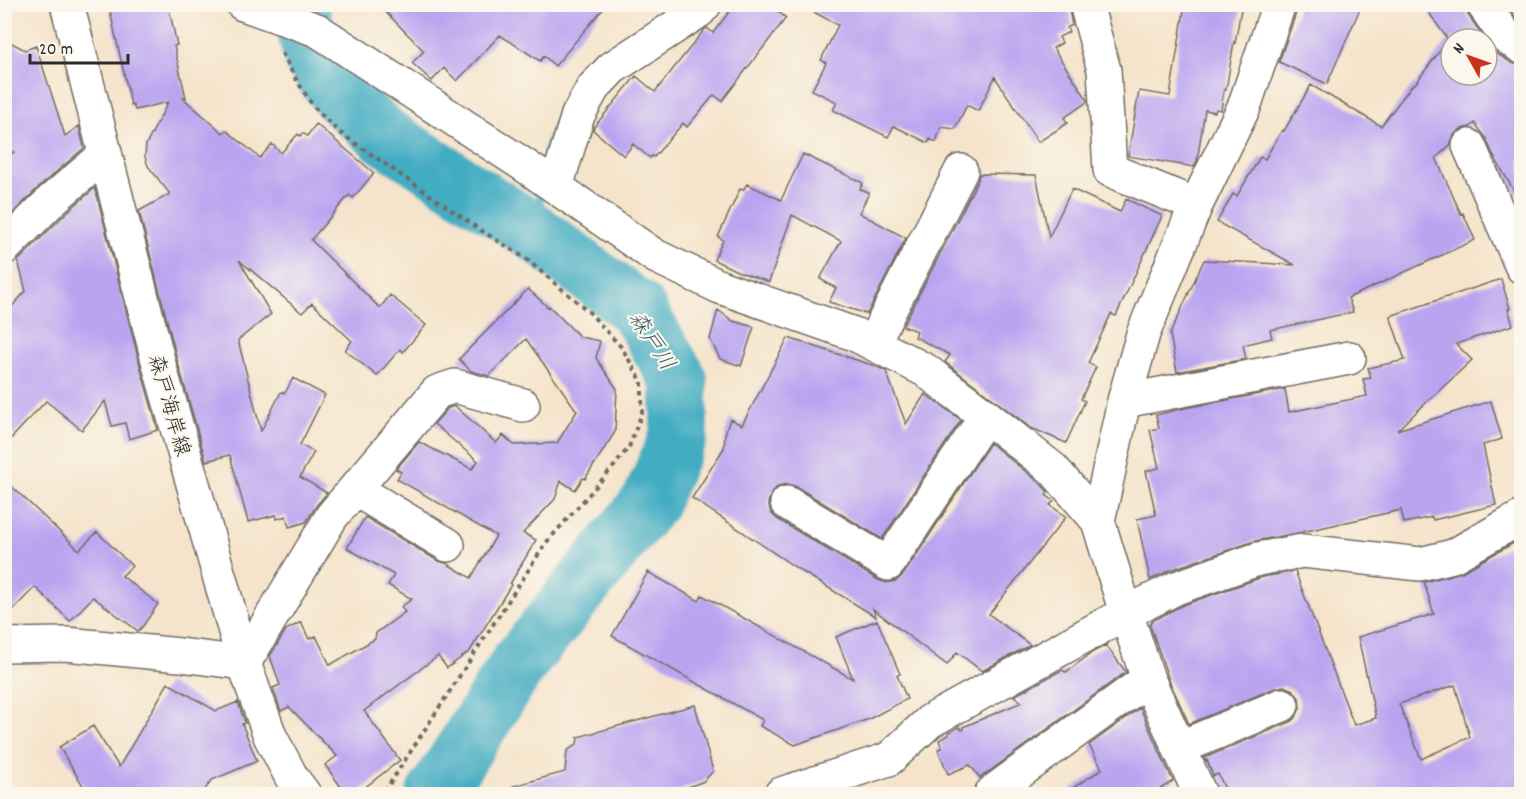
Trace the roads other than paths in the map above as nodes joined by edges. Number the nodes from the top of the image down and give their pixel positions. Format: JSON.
{"nodes":[{"id":1,"x":67,"y":4,"type":"edge"},
{"id":2,"x":243,"y":4,"type":"edge"},
{"id":3,"x":705,"y":4,"type":"edge"},
{"id":4,"x":1086,"y":4,"type":"edge"},
{"id":5,"x":1279,"y":4,"type":"edge"},
{"id":6,"x":1483,"y":4,"type":"edge"},
{"id":7,"x":1521,"y":47,"type":"edge"},
{"id":8,"x":1469,"y":146,"type":"dead end"},
{"id":9,"x":105,"y":154,"type":"junction"},
{"id":10,"x":961,"y":171,"type":"dead end"},
{"id":11,"x":554,"y":185,"type":"junction"},
{"id":12,"x":1196,"y":205,"type":"junction"},
{"id":13,"x":4,"y":248,"type":"edge"},
{"id":14,"x":1521,"y":267,"type":"edge"},
{"id":15,"x":873,"y":343,"type":"junction"},
{"id":16,"x":1349,"y":358,"type":"dead end"},
{"id":17,"x":1124,"y":401,"type":"junction"},
{"id":18,"x":522,"y":405,"type":"dead end"},
{"id":19,"x":986,"y":416,"type":"junction"},
{"id":20,"x":355,"y":489,"type":"junction"},
{"id":21,"x":787,"y":503,"type":"dead end"},
{"id":22,"x":1521,"y":517,"type":"edge"},
{"id":23,"x":1098,"y":521,"type":"junction"},
{"id":24,"x":448,"y":545,"type":"dead end"},
{"id":25,"x":1126,"y":613,"type":"junction"},
{"id":26,"x":4,"y":645,"type":"edge"},
{"id":27,"x":244,"y":663,"type":"junction"},
{"id":28,"x":1148,"y":679,"type":"junction"},
{"id":29,"x":1282,"y":705,"type":"dead end"},
{"id":30,"x":1179,"y":748,"type":"junction"},
{"id":31,"x":304,"y":795,"type":"edge"},
{"id":32,"x":781,"y":795,"type":"edge"},
{"id":33,"x":991,"y":795,"type":"edge"},
{"id":34,"x":1200,"y":795,"type":"edge"}],
"edges":[{"from":1,"to":9,"type":"street","name":"森戸海岸線"},
{"from":2,"to":11,"type":"street"},
{"from":3,"to":11,"type":"street"},
{"from":4,"to":12,"type":"street"},
{"from":5,"to":12,"type":"street"},
{"from":6,"to":7,"type":"street"},
{"from":8,"to":14,"type":"street"},
{"from":9,"to":13,"type":"street"},
{"from":9,"to":27,"type":"street","name":"森戸海岸線"},
{"from":10,"to":15,"type":"street"},
{"from":11,"to":15,"type":"street"},
{"from":12,"to":17,"type":"street"},
{"from":15,"to":19,"type":"street"},
{"from":16,"to":17,"type":"street"},
{"from":17,"to":23,"type":"street"},
{"from":18,"to":20,"type":"street"},
{"from":19,"to":21,"type":"street"},
{"from":19,"to":23,"type":"street"},
{"from":20,"to":24,"type":"street"},
{"from":20,"to":27,"type":"street"},
{"from":22,"to":25,"type":"street"},
{"from":23,"to":25,"type":"street"},
{"from":25,"to":28,"type":"street"},
{"from":25,"to":32,"type":"street"},
{"from":26,"to":27,"type":"street"},
{"from":27,"to":31,"type":"street","name":"森戸海岸線"},
{"from":28,"to":30,"type":"street"},
{"from":28,"to":33,"type":"street"},
{"from":29,"to":30,"type":"street"},
{"from":30,"to":34,"type":"street"}]}
